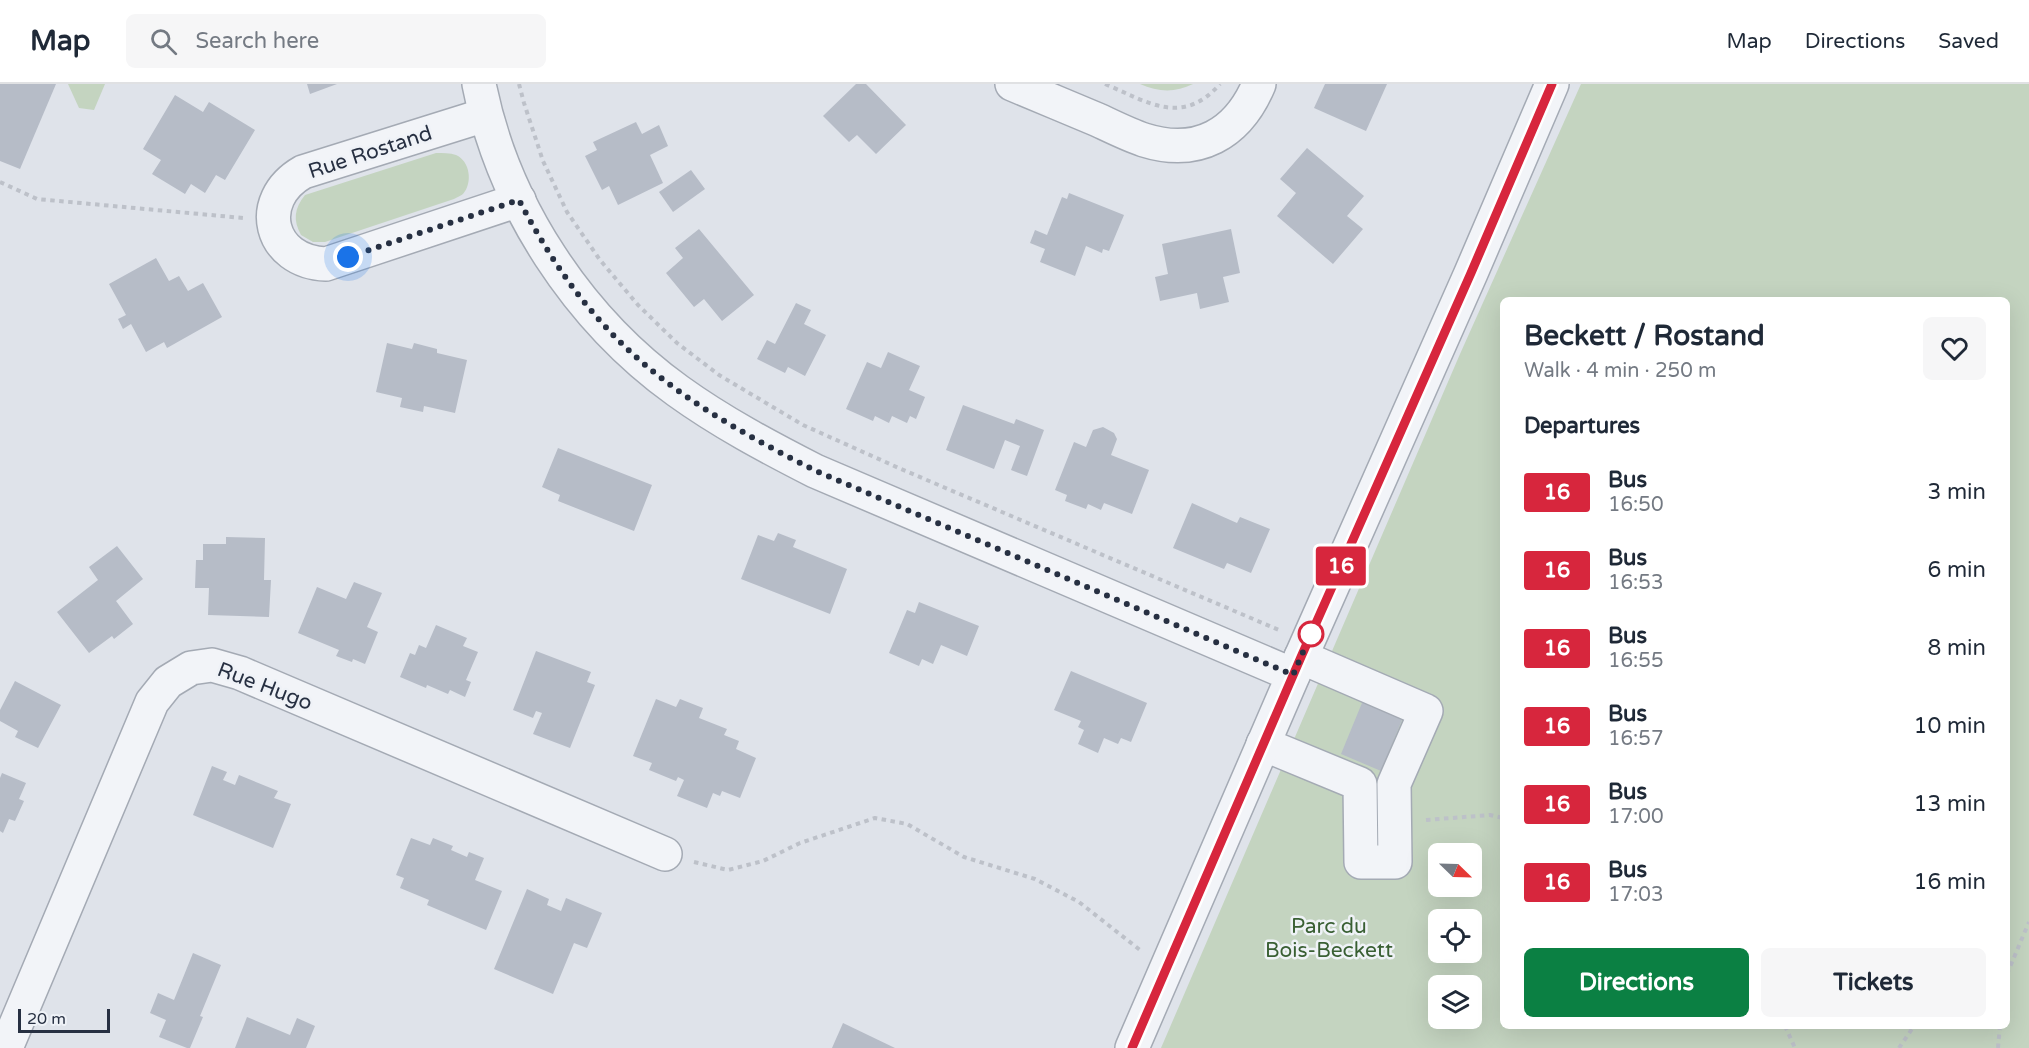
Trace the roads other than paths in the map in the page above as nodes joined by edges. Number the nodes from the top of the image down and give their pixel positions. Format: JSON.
{"nodes":[{"id":1,"x":1012,"y":84,"type":"edge"},
{"id":2,"x":1259,"y":84,"type":"edge"},
{"id":3,"x":1552,"y":84,"type":"edge"},
{"id":4,"x":482,"y":100,"type":"edge"},
{"id":5,"x":519,"y":200,"type":"junction"},
{"id":6,"x":1300,"y":658,"type":"junction"},
{"id":7,"x":1263,"y":744,"type":"junction"},
{"id":8,"x":1394,"y":783,"type":"junction"},
{"id":9,"x":1360,"y":784,"type":"junction"},
{"id":10,"x":665,"y":854,"type":"road end"},
{"id":11,"x":8,"y":1047,"type":"edge"},
{"id":12,"x":1132,"y":1048,"type":"edge"}],
"edges":[{"from":1,"to":2,"type":"street"},
{"from":3,"to":6,"type":"street"},
{"from":4,"to":5,"type":"street","name":"Rue Rostand"},
{"from":4,"to":5,"type":"street","name":"Rue Rostand"},
{"from":5,"to":6,"type":"street","name":"Rue Rostand"},
{"from":6,"to":7,"type":"street"},
{"from":6,"to":8,"type":"street","name":"Rue Rostand"},
{"from":7,"to":9,"type":"street"},
{"from":7,"to":12,"type":"street"},
{"from":8,"to":9,"type":"street"},
{"from":8,"to":9,"type":"street"},
{"from":10,"to":11,"type":"street","name":"Rue Hugo"}]}
